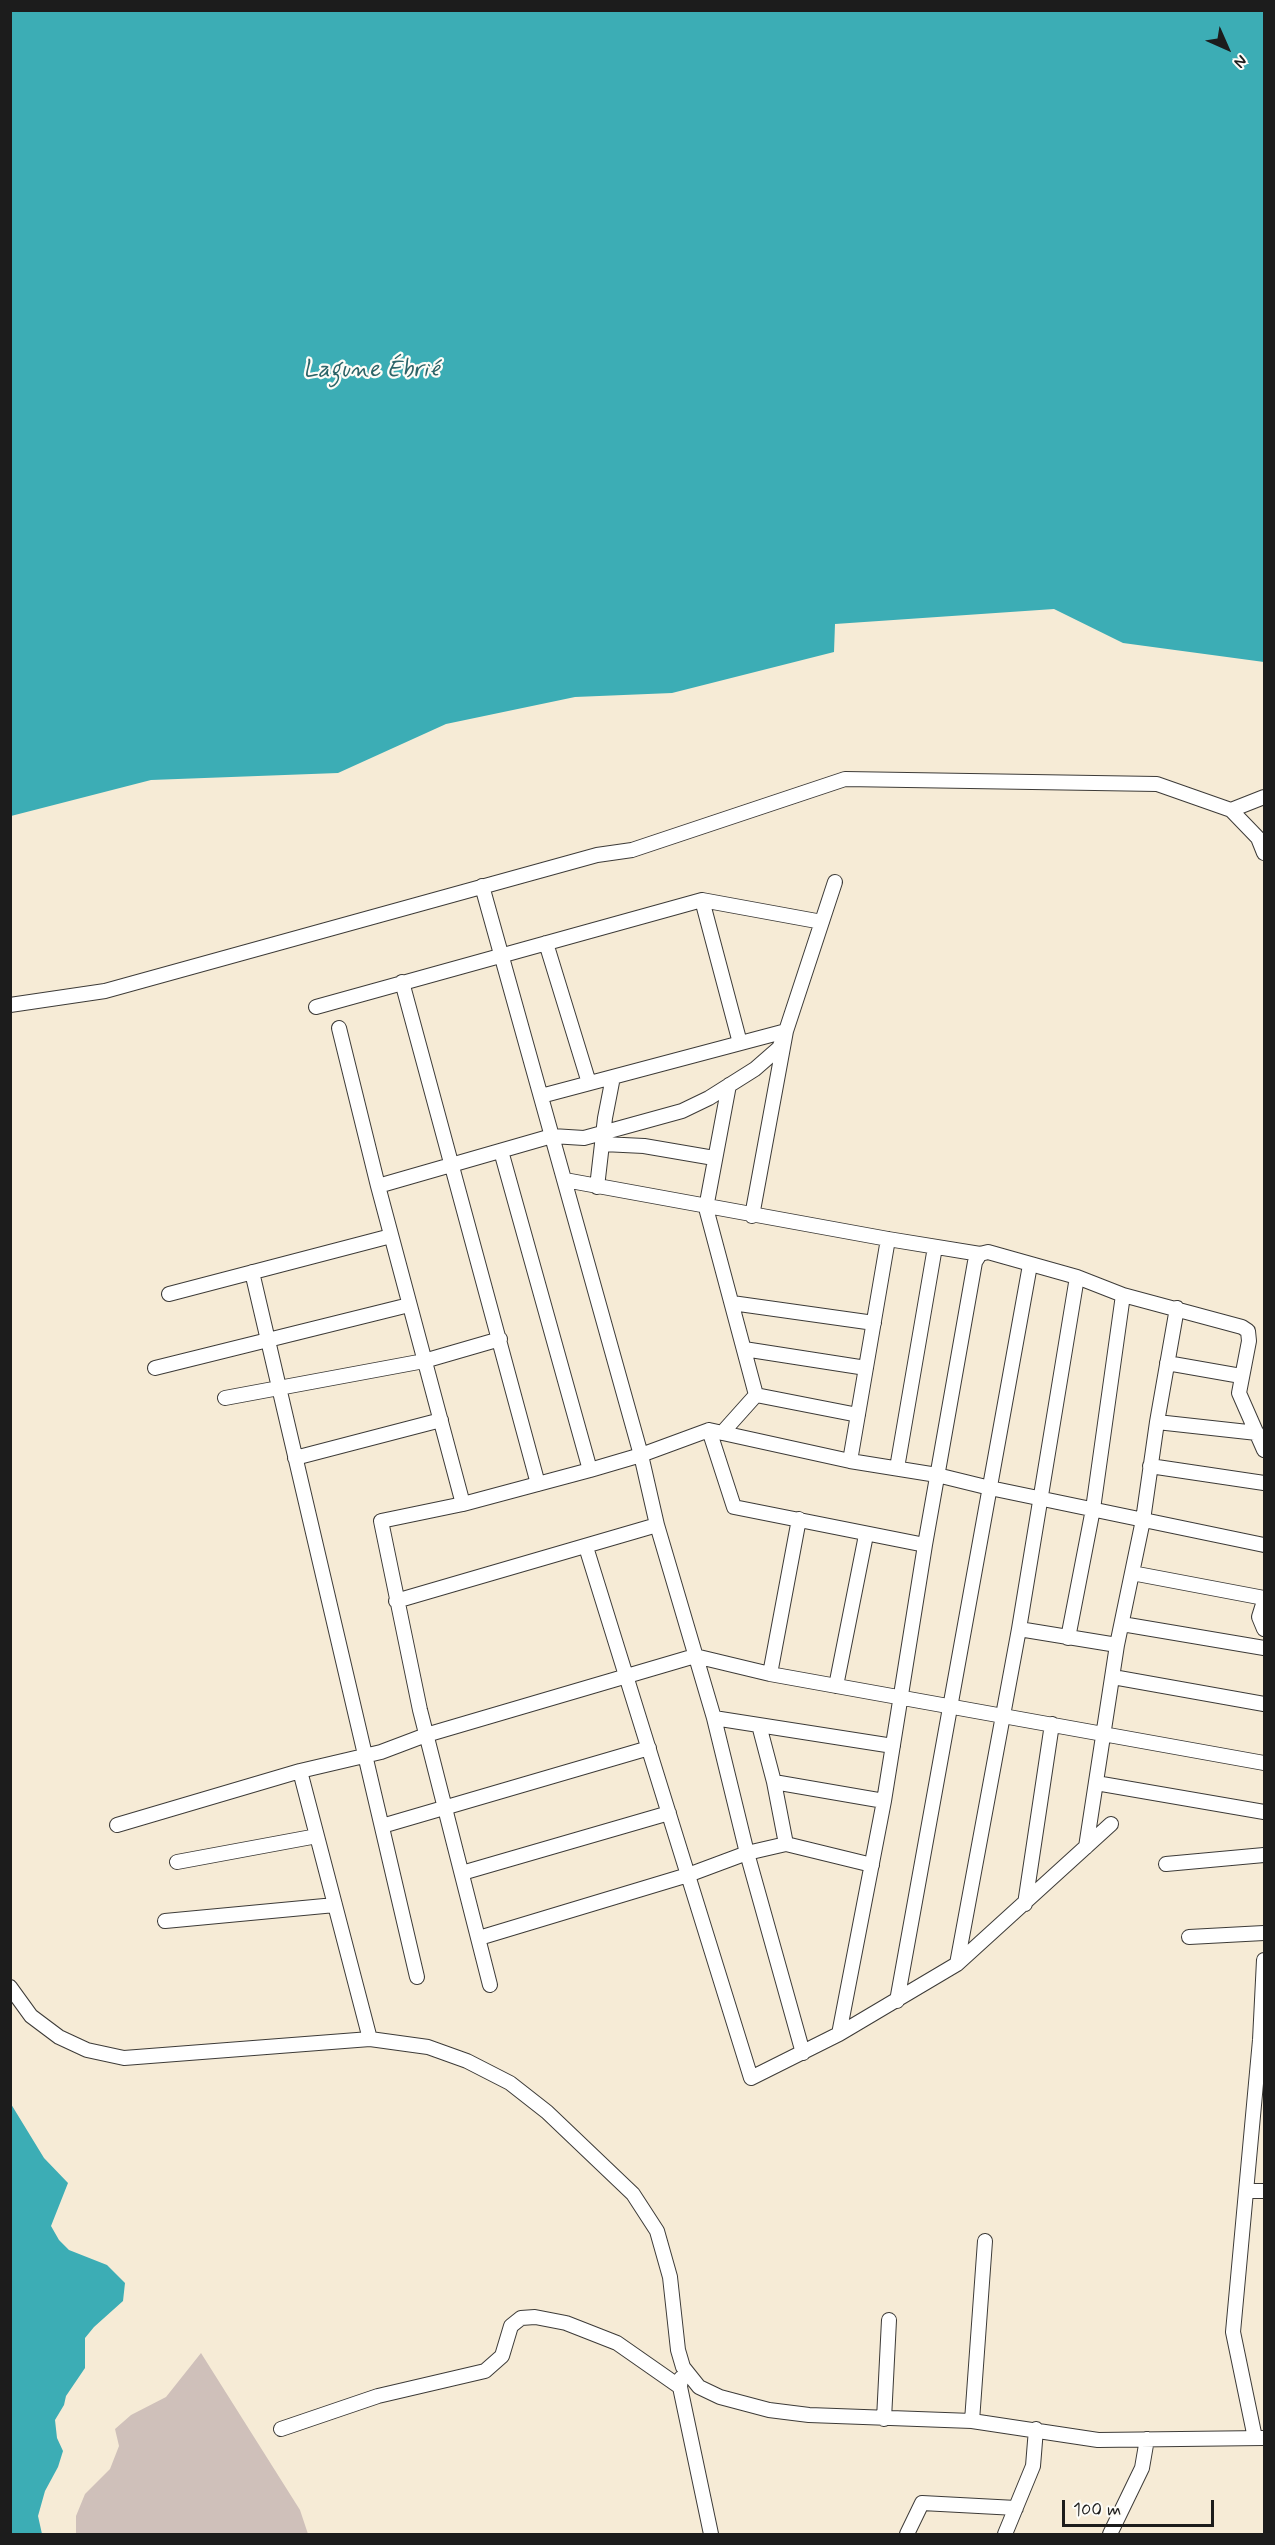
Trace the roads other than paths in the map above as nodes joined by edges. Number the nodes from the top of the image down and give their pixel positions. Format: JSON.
{"nodes":[{"id":1,"x":1264,"y":797,"type":"edge"},
{"id":2,"x":1231,"y":810,"type":"junction"},
{"id":3,"x":1264,"y":853,"type":"edge"},
{"id":4,"x":835,"y":882,"type":"dead end"},
{"id":5,"x":482,"y":886,"type":"junction"},
{"id":6,"x":702,"y":900,"type":"junction"},
{"id":7,"x":822,"y":922,"type":"junction"},
{"id":8,"x":546,"y":943,"type":"junction"},
{"id":9,"x":501,"y":956,"type":"junction"},
{"id":10,"x":402,"y":982,"type":"junction"},
{"id":11,"x":10,"y":1005,"type":"edge"},
{"id":12,"x":316,"y":1007,"type":"dead end"},
{"id":13,"x":339,"y":1028,"type":"dead end"},
{"id":14,"x":786,"y":1033,"type":"junction"},
{"id":15,"x":740,"y":1043,"type":"junction"},
{"id":16,"x":613,"y":1077,"type":"junction"},
{"id":17,"x":589,"y":1083,"type":"junction"},
{"id":18,"x":729,"y":1085,"type":"junction"},
{"id":19,"x":541,"y":1096,"type":"junction"},
{"id":20,"x":552,"y":1136,"type":"junction"},
{"id":21,"x":604,"y":1138,"type":"junction"},
{"id":22,"x":501,"y":1151,"type":"junction"},
{"id":23,"x":714,"y":1158,"type":"junction"},
{"id":24,"x":453,"y":1165,"type":"junction"},
{"id":25,"x":565,"y":1180,"type":"junction"},
{"id":26,"x":378,"y":1186,"type":"junction"},
{"id":27,"x":597,"y":1186,"type":"junction"},
{"id":28,"x":706,"y":1208,"type":"junction"},
{"id":29,"x":752,"y":1216,"type":"junction"},
{"id":30,"x":391,"y":1236,"type":"junction"},
{"id":31,"x":888,"y":1239,"type":"junction"},
{"id":32,"x":935,"y":1247,"type":"junction"},
{"id":33,"x":980,"y":1254,"type":"junction"},
{"id":34,"x":1030,"y":1264,"type":"junction"},
{"id":35,"x":252,"y":1272,"type":"junction"},
{"id":36,"x":1077,"y":1277,"type":"junction"},
{"id":37,"x":169,"y":1294,"type":"dead end"},
{"id":38,"x":1123,"y":1295,"type":"junction"},
{"id":39,"x":732,"y":1303,"type":"junction"},
{"id":40,"x":410,"y":1305,"type":"junction"},
{"id":41,"x":1177,"y":1308,"type":"junction"},
{"id":42,"x":874,"y":1323,"type":"junction"},
{"id":43,"x":500,"y":1339,"type":"junction"},
{"id":44,"x":268,"y":1340,"type":"junction"},
{"id":45,"x":744,"y":1349,"type":"junction"},
{"id":46,"x":424,"y":1360,"type":"junction"},
{"id":47,"x":1167,"y":1363,"type":"junction"},
{"id":48,"x":155,"y":1368,"type":"dead end"},
{"id":49,"x":866,"y":1368,"type":"junction"},
{"id":50,"x":1241,"y":1376,"type":"junction"},
{"id":51,"x":279,"y":1388,"type":"junction"},
{"id":52,"x":756,"y":1395,"type":"junction"},
{"id":53,"x":225,"y":1398,"type":"dead end"},
{"id":54,"x":858,"y":1414,"type":"junction"},
{"id":55,"x":441,"y":1420,"type":"junction"},
{"id":56,"x":1157,"y":1422,"type":"junction"},
{"id":57,"x":716,"y":1432,"type":"junction"},
{"id":58,"x":1257,"y":1433,"type":"junction"},
{"id":59,"x":1264,"y":1450,"type":"edge"},
{"id":60,"x":640,"y":1455,"type":"junction"},
{"id":61,"x":295,"y":1458,"type":"junction"},
{"id":62,"x":850,"y":1461,"type":"junction"},
{"id":63,"x":1150,"y":1466,"type":"junction"},
{"id":64,"x":897,"y":1468,"type":"junction"},
{"id":65,"x":590,"y":1470,"type":"junction"},
{"id":66,"x":937,"y":1475,"type":"junction"},
{"id":67,"x":1264,"y":1483,"type":"edge"},
{"id":68,"x":538,"y":1484,"type":"junction"},
{"id":69,"x":990,"y":1488,"type":"junction"},
{"id":70,"x":1042,"y":1498,"type":"junction"},
{"id":71,"x":463,"y":1504,"type":"junction"},
{"id":72,"x":1093,"y":1509,"type":"junction"},
{"id":73,"x":799,"y":1519,"type":"junction"},
{"id":74,"x":1143,"y":1520,"type":"junction"},
{"id":75,"x":657,"y":1525,"type":"junction"},
{"id":76,"x":866,"y":1535,"type":"junction"},
{"id":77,"x":925,"y":1545,"type":"junction"},
{"id":78,"x":1264,"y":1545,"type":"edge"},
{"id":79,"x":586,"y":1547,"type":"junction"},
{"id":80,"x":1132,"y":1573,"type":"junction"},
{"id":81,"x":1264,"y":1599,"type":"edge"},
{"id":82,"x":396,"y":1601,"type":"junction"},
{"id":83,"x":1122,"y":1624,"type":"junction"},
{"id":84,"x":1019,"y":1629,"type":"junction"},
{"id":85,"x":1264,"y":1629,"type":"edge"},
{"id":86,"x":1068,"y":1638,"type":"junction"},
{"id":87,"x":1118,"y":1645,"type":"junction"},
{"id":88,"x":1264,"y":1648,"type":"edge"},
{"id":89,"x":695,"y":1656,"type":"junction"},
{"id":90,"x":770,"y":1674,"type":"junction"},
{"id":91,"x":627,"y":1677,"type":"junction"},
{"id":92,"x":1113,"y":1677,"type":"junction"},
{"id":93,"x":836,"y":1686,"type":"junction"},
{"id":94,"x":900,"y":1698,"type":"junction"},
{"id":95,"x":1264,"y":1704,"type":"edge"},
{"id":96,"x":951,"y":1706,"type":"junction"},
{"id":97,"x":1003,"y":1715,"type":"junction"},
{"id":98,"x":714,"y":1718,"type":"junction"},
{"id":99,"x":1052,"y":1724,"type":"junction"},
{"id":100,"x":759,"y":1725,"type":"junction"},
{"id":101,"x":1103,"y":1734,"type":"junction"},
{"id":102,"x":426,"y":1735,"type":"junction"},
{"id":103,"x":893,"y":1746,"type":"junction"},
{"id":104,"x":649,"y":1748,"type":"junction"},
{"id":105,"x":366,"y":1757,"type":"junction"},
{"id":106,"x":1264,"y":1762,"type":"edge"},
{"id":107,"x":300,"y":1772,"type":"junction"},
{"id":108,"x":774,"y":1782,"type":"junction"},
{"id":109,"x":1096,"y":1783,"type":"junction"},
{"id":110,"x":884,"y":1801,"type":"junction"},
{"id":111,"x":446,"y":1808,"type":"junction"},
{"id":112,"x":1264,"y":1812,"type":"edge"},
{"id":113,"x":669,"y":1813,"type":"junction"},
{"id":114,"x":1111,"y":1824,"type":"dead end"},
{"id":115,"x":117,"y":1825,"type":"dead end"},
{"id":116,"x":382,"y":1826,"type":"junction"},
{"id":117,"x":317,"y":1836,"type":"junction"},
{"id":118,"x":786,"y":1844,"type":"junction"},
{"id":119,"x":1086,"y":1847,"type":"junction"},
{"id":120,"x":747,"y":1853,"type":"junction"},
{"id":121,"x":1264,"y":1855,"type":"edge"},
{"id":122,"x":177,"y":1862,"type":"dead end"},
{"id":123,"x":1166,"y":1864,"type":"dead end"},
{"id":124,"x":872,"y":1865,"type":"junction"},
{"id":125,"x":462,"y":1873,"type":"junction"},
{"id":126,"x":688,"y":1875,"type":"junction"},
{"id":127,"x":1025,"y":1904,"type":"junction"},
{"id":128,"x":335,"y":1905,"type":"junction"},
{"id":129,"x":165,"y":1921,"type":"dead end"},
{"id":130,"x":1264,"y":1933,"type":"edge"},
{"id":131,"x":1189,"y":1937,"type":"dead end"},
{"id":132,"x":479,"y":1938,"type":"junction"},
{"id":133,"x":1264,"y":1960,"type":"edge"},
{"id":134,"x":957,"y":1964,"type":"junction"},
{"id":135,"x":417,"y":1977,"type":"dead end"},
{"id":136,"x":490,"y":1985,"type":"dead end"},
{"id":137,"x":10,"y":1987,"type":"edge"},
{"id":138,"x":897,"y":2001,"type":"junction"},
{"id":139,"x":839,"y":2034,"type":"junction"},
{"id":140,"x":370,"y":2039,"type":"junction"},
{"id":141,"x":802,"y":2053,"type":"junction"},
{"id":142,"x":1247,"y":2190,"type":"junction"},
{"id":143,"x":1264,"y":2191,"type":"edge"},
{"id":144,"x":985,"y":2241,"type":"dead end"},
{"id":145,"x":889,"y":2320,"type":"dead end"},
{"id":146,"x":683,"y":2367,"type":"junction"},
{"id":147,"x":680,"y":2387,"type":"junction"},
{"id":148,"x":884,"y":2419,"type":"junction"},
{"id":149,"x":972,"y":2421,"type":"junction"},
{"id":150,"x":280,"y":2429,"type":"dead end"},
{"id":151,"x":1036,"y":2429,"type":"junction"},
{"id":152,"x":1260,"y":2438,"type":"edge"},
{"id":153,"x":1147,"y":2439,"type":"junction"},
{"id":154,"x":1016,"y":2508,"type":"junction"},
{"id":155,"x":711,"y":2535,"type":"edge"},
{"id":156,"x":906,"y":2535,"type":"edge"},
{"id":157,"x":1005,"y":2535,"type":"edge"},
{"id":158,"x":1110,"y":2535,"type":"edge"}],
"edges":[{"from":1,"to":2,"type":"street"},
{"from":2,"to":3,"type":"street"},
{"from":2,"to":5,"type":"street"},
{"from":4,"to":7,"type":"street"},
{"from":5,"to":9,"type":"street"},
{"from":5,"to":11,"type":"street"},
{"from":6,"to":7,"type":"street"},
{"from":6,"to":8,"type":"street"},
{"from":6,"to":15,"type":"street"},
{"from":7,"to":14,"type":"street"},
{"from":8,"to":9,"type":"street"},
{"from":8,"to":17,"type":"street"},
{"from":9,"to":10,"type":"street"},
{"from":9,"to":19,"type":"street"},
{"from":10,"to":12,"type":"street"},
{"from":10,"to":24,"type":"street"},
{"from":13,"to":26,"type":"street"},
{"from":14,"to":15,"type":"street"},
{"from":14,"to":18,"type":"street"},
{"from":14,"to":29,"type":"street"},
{"from":15,"to":16,"type":"street"},
{"from":16,"to":17,"type":"street"},
{"from":16,"to":21,"type":"street"},
{"from":17,"to":19,"type":"street"},
{"from":18,"to":21,"type":"street"},
{"from":18,"to":23,"type":"street"},
{"from":19,"to":20,"type":"street"},
{"from":20,"to":21,"type":"street"},
{"from":20,"to":22,"type":"street"},
{"from":20,"to":25,"type":"street"},
{"from":21,"to":23,"type":"street"},
{"from":21,"to":27,"type":"street"},
{"from":22,"to":24,"type":"street"},
{"from":22,"to":65,"type":"street"},
{"from":23,"to":28,"type":"street"},
{"from":24,"to":26,"type":"street"},
{"from":24,"to":43,"type":"street"},
{"from":25,"to":27,"type":"street"},
{"from":25,"to":60,"type":"street"},
{"from":26,"to":30,"type":"street"},
{"from":27,"to":28,"type":"street"},
{"from":28,"to":29,"type":"street"},
{"from":28,"to":39,"type":"street"},
{"from":29,"to":31,"type":"street"},
{"from":30,"to":35,"type":"street"},
{"from":30,"to":40,"type":"street"},
{"from":31,"to":32,"type":"street"},
{"from":31,"to":42,"type":"street"},
{"from":32,"to":33,"type":"street"},
{"from":32,"to":64,"type":"street"},
{"from":33,"to":34,"type":"street"},
{"from":33,"to":66,"type":"street"},
{"from":34,"to":36,"type":"street"},
{"from":34,"to":69,"type":"street"},
{"from":35,"to":37,"type":"street"},
{"from":35,"to":44,"type":"street"},
{"from":36,"to":38,"type":"street"},
{"from":36,"to":70,"type":"street"},
{"from":38,"to":41,"type":"street"},
{"from":38,"to":72,"type":"street"},
{"from":39,"to":42,"type":"street"},
{"from":39,"to":45,"type":"street"},
{"from":40,"to":44,"type":"street"},
{"from":40,"to":46,"type":"street"},
{"from":41,"to":47,"type":"street"},
{"from":41,"to":50,"type":"street"},
{"from":42,"to":49,"type":"street"},
{"from":43,"to":46,"type":"street"},
{"from":43,"to":68,"type":"street"},
{"from":44,"to":48,"type":"street"},
{"from":44,"to":51,"type":"street"},
{"from":45,"to":49,"type":"street"},
{"from":45,"to":52,"type":"street"},
{"from":46,"to":51,"type":"street"},
{"from":46,"to":55,"type":"street"},
{"from":47,"to":50,"type":"street"},
{"from":47,"to":56,"type":"street"},
{"from":49,"to":54,"type":"street"},
{"from":50,"to":58,"type":"street"},
{"from":51,"to":53,"type":"street"},
{"from":51,"to":61,"type":"street"},
{"from":52,"to":54,"type":"street"},
{"from":52,"to":57,"type":"street"},
{"from":54,"to":62,"type":"street"},
{"from":55,"to":61,"type":"street"},
{"from":55,"to":71,"type":"street"},
{"from":56,"to":58,"type":"street"},
{"from":56,"to":63,"type":"street"},
{"from":57,"to":60,"type":"street"},
{"from":57,"to":62,"type":"street"},
{"from":57,"to":73,"type":"street"},
{"from":58,"to":59,"type":"street"},
{"from":60,"to":65,"type":"street"},
{"from":60,"to":75,"type":"street"},
{"from":61,"to":105,"type":"street"},
{"from":62,"to":64,"type":"street"},
{"from":63,"to":67,"type":"street"},
{"from":63,"to":74,"type":"street"},
{"from":64,"to":66,"type":"street"},
{"from":65,"to":68,"type":"street"},
{"from":66,"to":69,"type":"street"},
{"from":66,"to":77,"type":"street"},
{"from":68,"to":71,"type":"street"},
{"from":69,"to":70,"type":"street"},
{"from":69,"to":96,"type":"street"},
{"from":70,"to":72,"type":"street"},
{"from":70,"to":84,"type":"street"},
{"from":71,"to":82,"type":"street"},
{"from":72,"to":74,"type":"street"},
{"from":72,"to":86,"type":"street"},
{"from":73,"to":76,"type":"street"},
{"from":73,"to":90,"type":"street"},
{"from":74,"to":78,"type":"street"},
{"from":74,"to":80,"type":"street"},
{"from":75,"to":79,"type":"street"},
{"from":75,"to":89,"type":"street"},
{"from":76,"to":77,"type":"street"},
{"from":76,"to":93,"type":"street"},
{"from":77,"to":94,"type":"street"},
{"from":79,"to":82,"type":"street"},
{"from":79,"to":91,"type":"street"},
{"from":80,"to":81,"type":"street"},
{"from":80,"to":83,"type":"street"},
{"from":81,"to":85,"type":"street"},
{"from":82,"to":102,"type":"street"},
{"from":83,"to":87,"type":"street"},
{"from":83,"to":88,"type":"street"},
{"from":84,"to":86,"type":"street"},
{"from":84,"to":97,"type":"street"},
{"from":86,"to":87,"type":"street"},
{"from":87,"to":92,"type":"street"},
{"from":89,"to":90,"type":"street"},
{"from":89,"to":91,"type":"street"},
{"from":89,"to":98,"type":"street"},
{"from":90,"to":93,"type":"street"},
{"from":91,"to":102,"type":"street"},
{"from":91,"to":104,"type":"street"},
{"from":92,"to":95,"type":"street"},
{"from":92,"to":101,"type":"street"},
{"from":93,"to":94,"type":"street"},
{"from":94,"to":96,"type":"street"},
{"from":94,"to":103,"type":"street"},
{"from":96,"to":97,"type":"street"},
{"from":96,"to":138,"type":"street"},
{"from":97,"to":99,"type":"street"},
{"from":97,"to":134,"type":"street"},
{"from":98,"to":100,"type":"street"},
{"from":98,"to":120,"type":"street"},
{"from":99,"to":101,"type":"street"},
{"from":99,"to":127,"type":"street"},
{"from":100,"to":103,"type":"street"},
{"from":100,"to":108,"type":"street"},
{"from":101,"to":106,"type":"street"},
{"from":101,"to":109,"type":"street"},
{"from":102,"to":105,"type":"street"},
{"from":102,"to":111,"type":"street"},
{"from":103,"to":110,"type":"street"},
{"from":104,"to":111,"type":"street"},
{"from":104,"to":113,"type":"street"},
{"from":105,"to":107,"type":"street"},
{"from":105,"to":116,"type":"street"},
{"from":107,"to":115,"type":"street"},
{"from":107,"to":117,"type":"street"},
{"from":108,"to":110,"type":"street"},
{"from":108,"to":118,"type":"street"},
{"from":109,"to":112,"type":"street"},
{"from":109,"to":119,"type":"street"},
{"from":110,"to":124,"type":"street"},
{"from":111,"to":116,"type":"street"},
{"from":111,"to":125,"type":"street"},
{"from":113,"to":125,"type":"street"},
{"from":113,"to":126,"type":"street"},
{"from":114,"to":119,"type":"street"},
{"from":116,"to":135,"type":"street"},
{"from":117,"to":122,"type":"street"},
{"from":117,"to":128,"type":"street"},
{"from":118,"to":120,"type":"street"},
{"from":118,"to":124,"type":"street"},
{"from":119,"to":127,"type":"street"},
{"from":120,"to":126,"type":"street"},
{"from":120,"to":141,"type":"street"},
{"from":121,"to":123,"type":"street"},
{"from":124,"to":139,"type":"street"},
{"from":125,"to":132,"type":"street"},
{"from":126,"to":132,"type":"street"},
{"from":126,"to":141,"type":"street"},
{"from":127,"to":134,"type":"street"},
{"from":128,"to":129,"type":"street"},
{"from":128,"to":140,"type":"street"},
{"from":130,"to":131,"type":"street"},
{"from":132,"to":136,"type":"street"},
{"from":133,"to":142,"type":"street"},
{"from":134,"to":138,"type":"street"},
{"from":137,"to":140,"type":"street"},
{"from":138,"to":139,"type":"street"},
{"from":139,"to":141,"type":"street"},
{"from":140,"to":146,"type":"street"},
{"from":142,"to":143,"type":"street"},
{"from":142,"to":152,"type":"street"},
{"from":144,"to":149,"type":"street"},
{"from":145,"to":148,"type":"street"},
{"from":146,"to":147,"type":"street"},
{"from":146,"to":148,"type":"street"},
{"from":147,"to":150,"type":"street"},
{"from":147,"to":155,"type":"street"},
{"from":148,"to":149,"type":"street"},
{"from":149,"to":151,"type":"street"},
{"from":151,"to":153,"type":"street"},
{"from":151,"to":154,"type":"street"},
{"from":152,"to":153,"type":"street"},
{"from":153,"to":158,"type":"street"},
{"from":154,"to":156,"type":"street"},
{"from":154,"to":157,"type":"street"}]}
